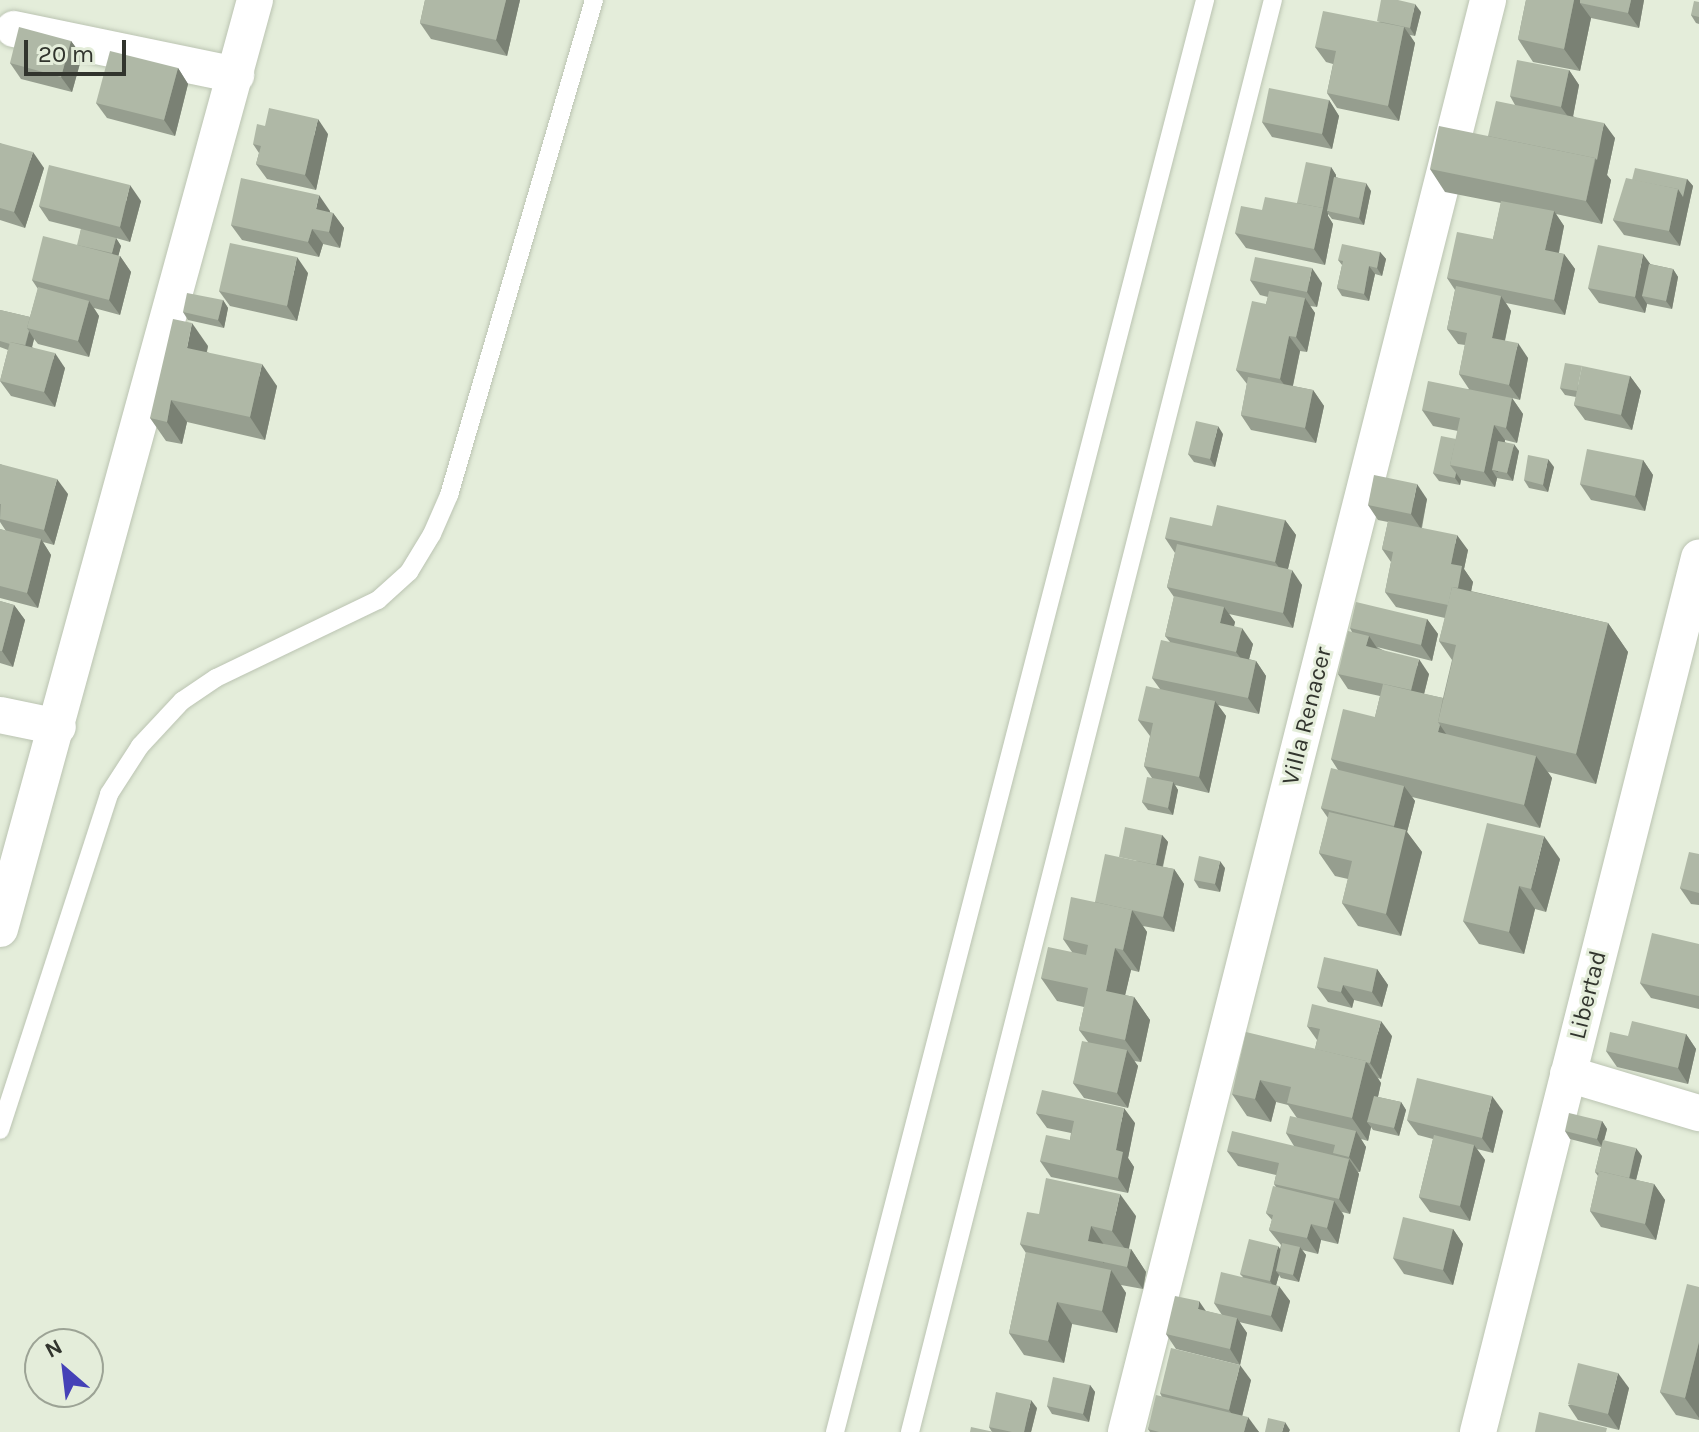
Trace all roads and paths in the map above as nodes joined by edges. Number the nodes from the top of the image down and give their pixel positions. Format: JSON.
{"nodes":[{"id":1,"x":255,"y":0,"type":"edge"},
{"id":2,"x":594,"y":0,"type":"edge"},
{"id":3,"x":1205,"y":0,"type":"edge"},
{"id":4,"x":1273,"y":0,"type":"edge"},
{"id":5,"x":1488,"y":0,"type":"edge"},
{"id":6,"x":14,"y":29,"type":"dead end"},
{"id":7,"x":236,"y":75,"type":"junction"},
{"id":8,"x":1699,"y":558,"type":"edge"},
{"id":9,"x":0,"y":715,"type":"edge"},
{"id":10,"x":58,"y":727,"type":"junction"},
{"id":11,"x":0,"y":929,"type":"edge"},
{"id":12,"x":1568,"y":1074,"type":"junction"},
{"id":13,"x":1699,"y":1113,"type":"edge"},
{"id":14,"x":0,"y":1130,"type":"edge"},
{"id":15,"x":835,"y":1432,"type":"edge"},
{"id":16,"x":910,"y":1432,"type":"edge"},
{"id":17,"x":1126,"y":1432,"type":"edge"},
{"id":18,"x":1478,"y":1432,"type":"edge"}],
"edges":[{"from":1,"to":7,"type":"street"},
{"from":2,"to":14,"type":"lane"},
{"from":3,"to":15,"type":"lane"},
{"from":4,"to":16,"type":"lane"},
{"from":5,"to":17,"type":"street","name":"Villa Renacer"},
{"from":6,"to":7,"type":"street"},
{"from":7,"to":10,"type":"street"},
{"from":8,"to":12,"type":"street","name":"Libertad"},
{"from":9,"to":10,"type":"street"},
{"from":10,"to":11,"type":"street"},
{"from":12,"to":13,"type":"street"},
{"from":12,"to":18,"type":"street","name":"Libertad"}]}
